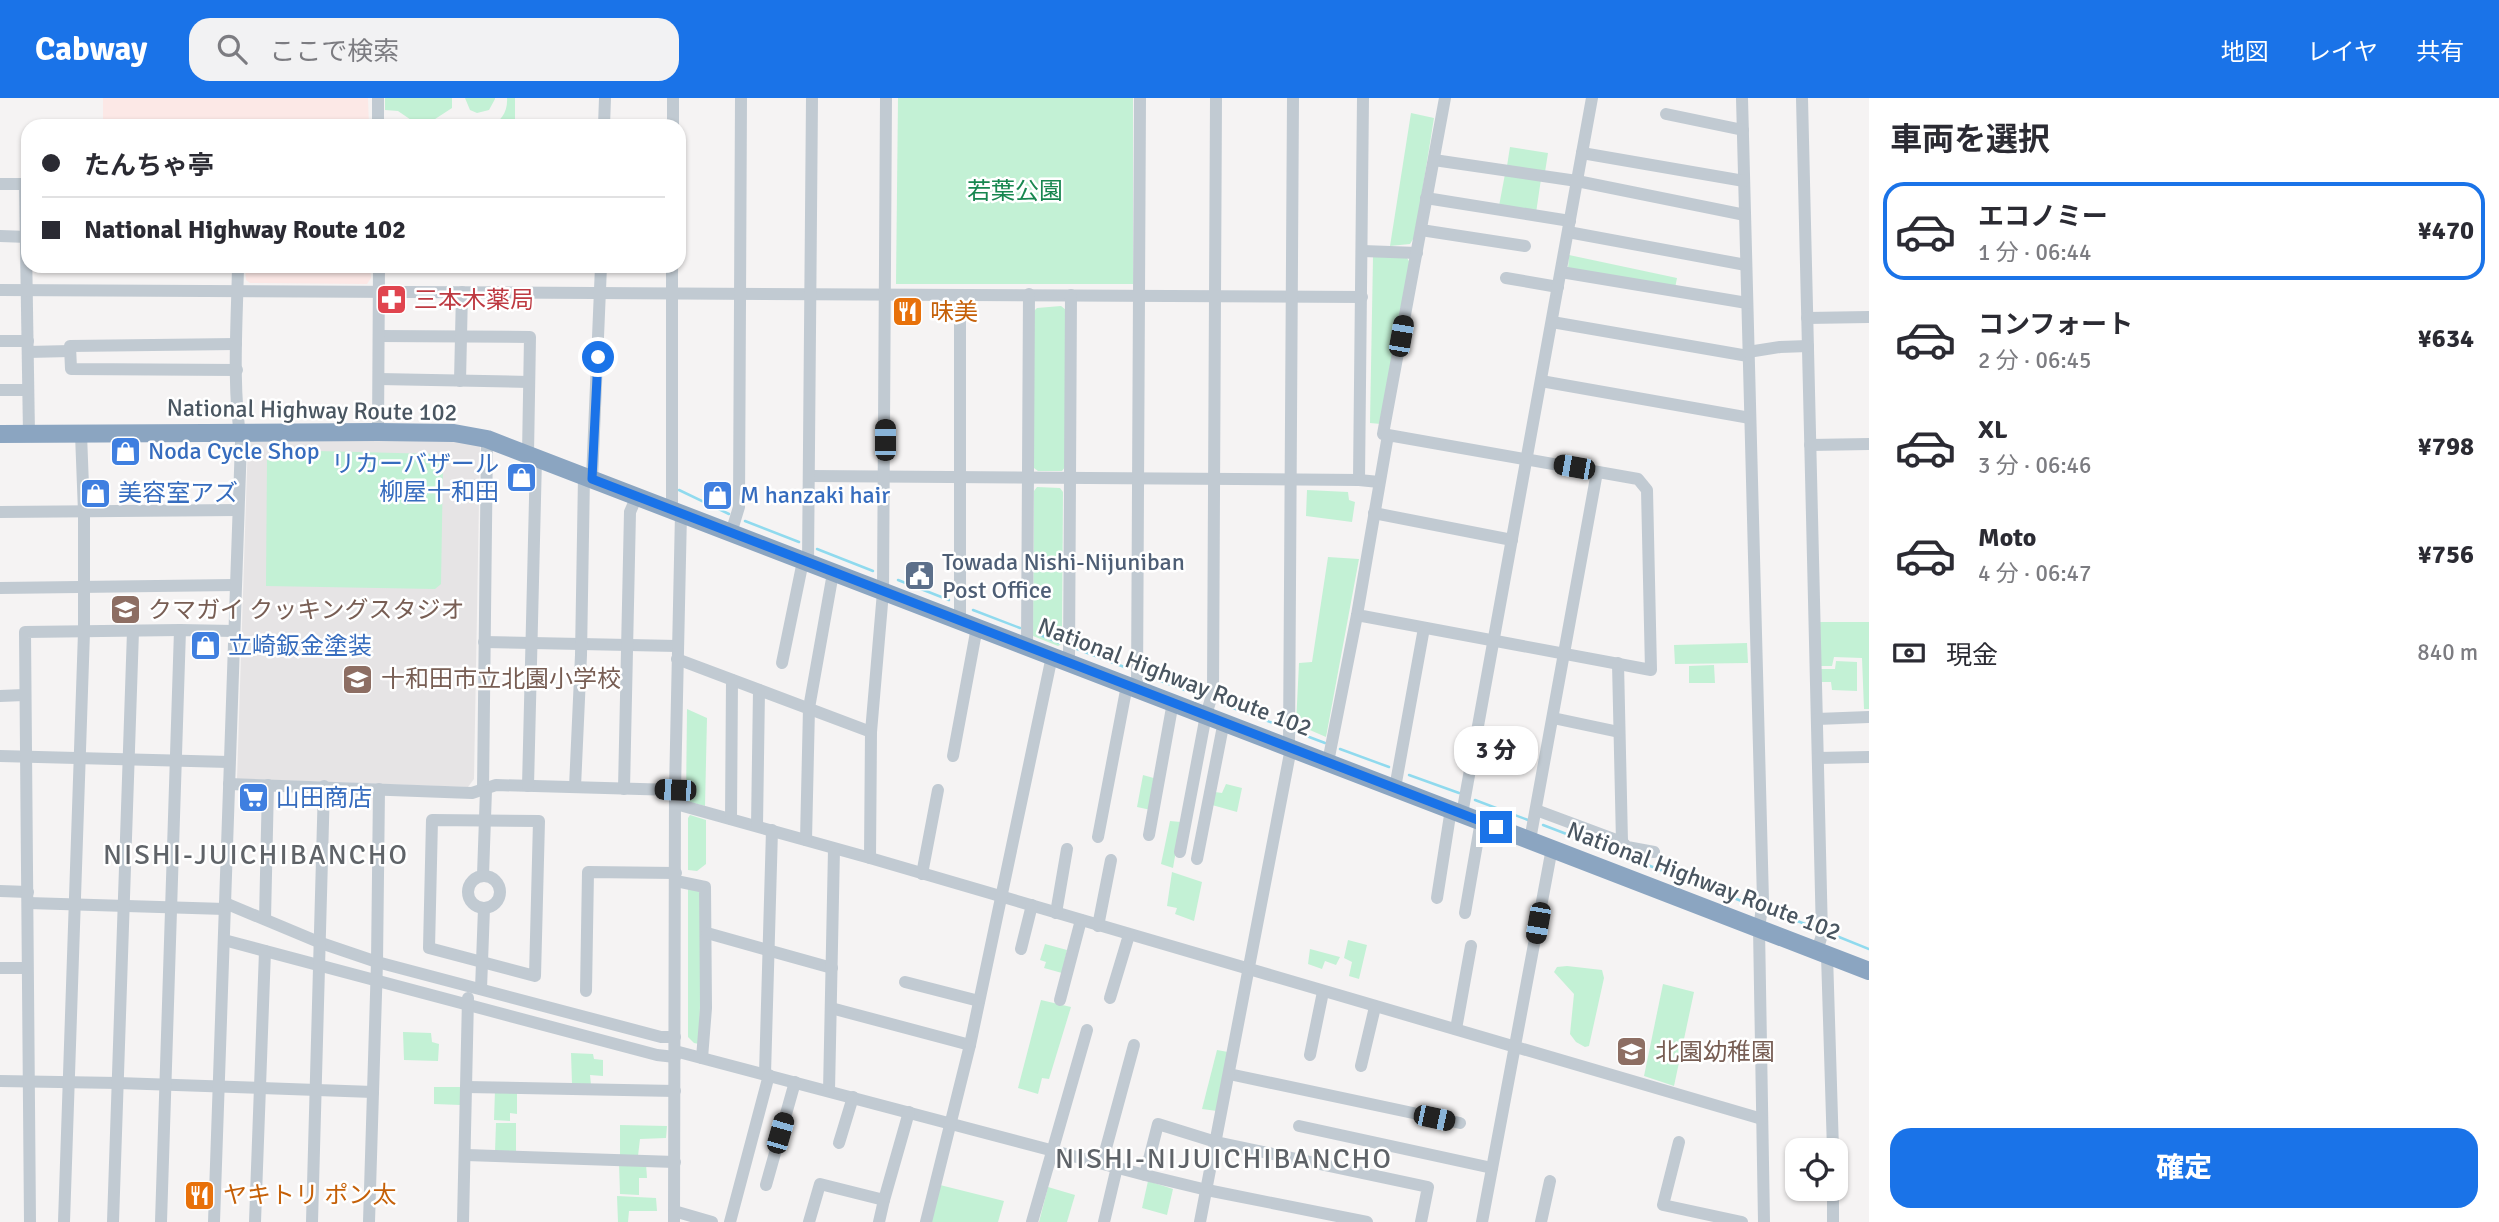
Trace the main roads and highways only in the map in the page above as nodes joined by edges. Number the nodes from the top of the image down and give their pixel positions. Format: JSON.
{"nodes":[{"id":1,"x":0,"y":434,"type":"edge"},
{"id":2,"x":1869,"y":971,"type":"edge"}],
"edges":[{"from":1,"to":2,"type":"highway","name":"National Highway Route 102"}]}
